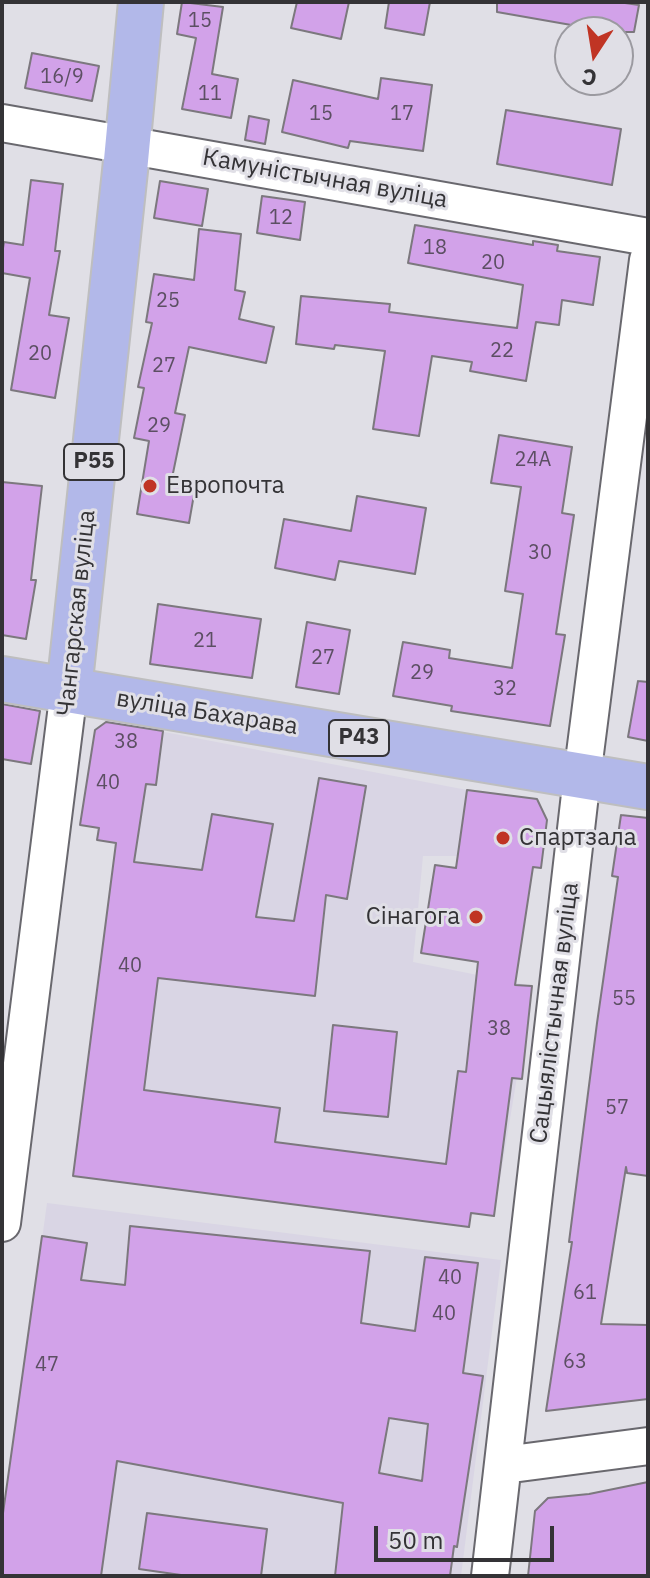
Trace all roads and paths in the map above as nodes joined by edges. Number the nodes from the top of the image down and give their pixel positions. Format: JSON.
{"nodes":[{"id":1,"x":141,"y":2,"type":"edge"},
{"id":2,"x":2,"y":123,"type":"edge"},
{"id":3,"x":128,"y":144,"type":"junction"},
{"id":4,"x":648,"y":237,"type":"edge"},
{"id":5,"x":648,"y":260,"type":"edge"},
{"id":6,"x":2,"y":679,"type":"edge"},
{"id":7,"x":69,"y":690,"type":"junction"},
{"id":8,"x":582,"y":777,"type":"junction"},
{"id":9,"x":648,"y":787,"type":"edge"},
{"id":10,"x":2,"y":1223,"type":"edge"},
{"id":11,"x":648,"y":1446,"type":"edge"},
{"id":12,"x":504,"y":1465,"type":"junction"},
{"id":13,"x":490,"y":1576,"type":"edge"}],
"edges":[{"from":1,"to":3,"type":"main road","name":"Чангарская вуліца","number":"Р55"},
{"from":2,"to":3,"type":"street","name":"Камуністычная вуліца"},
{"from":3,"to":4,"type":"street","name":"Камуністычная вуліца"},
{"from":3,"to":7,"type":"main road","name":"Чангарская вуліца","number":"Р55"},
{"from":5,"to":8,"type":"street","name":"Сацыялістычная вуліца"},
{"from":6,"to":7,"type":"main road","name":"вуліца Бахарава","number":"Р43"},
{"from":7,"to":8,"type":"main road","name":"вуліца Бахарава","number":"Р43"},
{"from":7,"to":10,"type":"street","name":"Чангарская вуліца"},
{"from":8,"to":9,"type":"main road","name":"вуліца Бахарава","number":"Р43"},
{"from":8,"to":12,"type":"street","name":"Сацыялістычная вуліца"},
{"from":11,"to":12,"type":"street"},
{"from":12,"to":13,"type":"street","name":"Сацыялістычная вуліца"}]}
